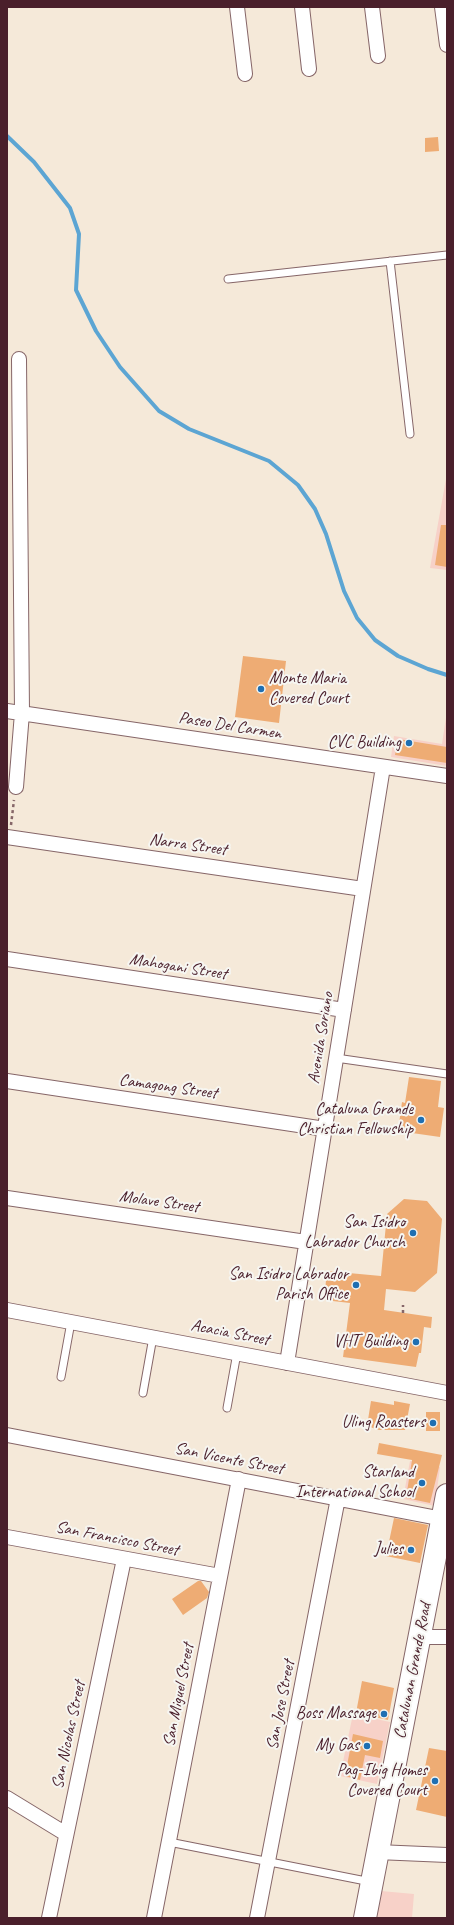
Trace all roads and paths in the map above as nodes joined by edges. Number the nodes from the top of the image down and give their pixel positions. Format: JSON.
{"nodes":[{"id":1,"x":237,"y":7,"type":"edge"},
{"id":2,"x":302,"y":7,"type":"edge"},
{"id":3,"x":372,"y":7,"type":"edge"},
{"id":4,"x":442,"y":7,"type":"edge"},
{"id":5,"x":447,"y":46,"type":"edge"},
{"id":6,"x":378,"y":56,"type":"dead end"},
{"id":7,"x":309,"y":69,"type":"dead end"},
{"id":8,"x":245,"y":74,"type":"dead end"},
{"id":9,"x":447,"y":255,"type":"edge"},
{"id":10,"x":390,"y":261,"type":"junction"},
{"id":11,"x":228,"y":279,"type":"dead end"},
{"id":12,"x":19,"y":359,"type":"dead end"},
{"id":13,"x":410,"y":434,"type":"dead end"},
{"id":14,"x":7,"y":711,"type":"edge"},
{"id":15,"x":22,"y":713,"type":"junction"},
{"id":16,"x":383,"y":767,"type":"junction"},
{"id":17,"x":447,"y":776,"type":"edge"},
{"id":18,"x":16,"y":787,"type":"joint"},
{"id":19,"x":8,"y":837,"type":"edge"},
{"id":20,"x":363,"y":889,"type":"junction"},
{"id":21,"x":7,"y":959,"type":"edge"},
{"id":22,"x":344,"y":1010,"type":"junction"},
{"id":23,"x":336,"y":1058,"type":"junction"},
{"id":24,"x":447,"y":1074,"type":"edge"},
{"id":25,"x":7,"y":1081,"type":"edge"},
{"id":26,"x":325,"y":1128,"type":"junction"},
{"id":27,"x":7,"y":1198,"type":"edge"},
{"id":28,"x":306,"y":1242,"type":"junction"},
{"id":29,"x":404,"y":1306,"type":"dead end"},
{"id":30,"x":7,"y":1310,"type":"edge"},
{"id":31,"x":402,"y":1313,"type":"dead end"},
{"id":32,"x":72,"y":1322,"type":"junction"},
{"id":33,"x":153,"y":1337,"type":"junction"},
{"id":34,"x":237,"y":1353,"type":"junction"},
{"id":35,"x":287,"y":1362,"type":"junction"},
{"id":36,"x":61,"y":1377,"type":"dead end"},
{"id":37,"x":143,"y":1393,"type":"dead end"},
{"id":38,"x":447,"y":1393,"type":"edge"},
{"id":39,"x":227,"y":1408,"type":"dead end"},
{"id":40,"x":7,"y":1435,"type":"edge"},
{"id":41,"x":239,"y":1479,"type":"junction"},
{"id":42,"x":447,"y":1495,"type":"edge"},
{"id":43,"x":338,"y":1498,"type":"junction"},
{"id":44,"x":443,"y":1519,"type":"junction"},
{"id":45,"x":7,"y":1537,"type":"edge"},
{"id":46,"x":124,"y":1559,"type":"junction"},
{"id":47,"x":220,"y":1576,"type":"junction"},
{"id":48,"x":420,"y":1637,"type":"junction"},
{"id":49,"x":447,"y":1637,"type":"edge"},
{"id":50,"x":7,"y":1798,"type":"edge"},
{"id":51,"x":66,"y":1834,"type":"junction"},
{"id":52,"x":169,"y":1842,"type":"junction"},
{"id":53,"x":377,"y":1852,"type":"junction"},
{"id":54,"x":447,"y":1855,"type":"edge"},
{"id":55,"x":269,"y":1862,"type":"junction"},
{"id":56,"x":372,"y":1882,"type":"junction"},
{"id":57,"x":48,"y":1918,"type":"edge"},
{"id":58,"x":154,"y":1918,"type":"edge"},
{"id":59,"x":257,"y":1918,"type":"edge"},
{"id":60,"x":365,"y":1918,"type":"edge"}],
"edges":[{"from":1,"to":8,"type":"street"},
{"from":2,"to":7,"type":"street"},
{"from":3,"to":6,"type":"street"},
{"from":4,"to":5,"type":"street"},
{"from":9,"to":10,"type":"lane"},
{"from":10,"to":11,"type":"lane"},
{"from":10,"to":13,"type":"lane"},
{"from":12,"to":15,"type":"street"},
{"from":14,"to":15,"type":"street","name":"Paseo Del Carmen"},
{"from":15,"to":16,"type":"street","name":"Paseo Del Carmen"},
{"from":15,"to":18,"type":"street"},
{"from":16,"to":17,"type":"street","name":"Paseo Del Carmen"},
{"from":16,"to":20,"type":"street","name":"Avenida Soriano"},
{"from":18,"to":19,"type":"path"},
{"from":19,"to":20,"type":"street","name":"Narra Street"},
{"from":20,"to":22,"type":"street","name":"Avenida Soriano"},
{"from":21,"to":22,"type":"street","name":"Mahogani Street"},
{"from":22,"to":23,"type":"street","name":"Avenida Soriano"},
{"from":23,"to":24,"type":"lane"},
{"from":23,"to":26,"type":"street","name":"Avenida Soriano"},
{"from":25,"to":26,"type":"street","name":"Camagong Street"},
{"from":26,"to":28,"type":"street","name":"Avenida Soriano"},
{"from":27,"to":28,"type":"street","name":"Molave Street"},
{"from":28,"to":35,"type":"street","name":"Avenida Soriano"},
{"from":29,"to":31,"type":"path"},
{"from":30,"to":32,"type":"street","name":"Acacia Street"},
{"from":32,"to":33,"type":"street","name":"Acacia Street"},
{"from":32,"to":36,"type":"lane"},
{"from":33,"to":34,"type":"street","name":"Acacia Street"},
{"from":33,"to":37,"type":"lane"},
{"from":34,"to":35,"type":"street","name":"Acacia Street"},
{"from":34,"to":39,"type":"lane"},
{"from":35,"to":38,"type":"street","name":"Acacia Street"},
{"from":40,"to":41,"type":"street","name":"San Vicente Street"},
{"from":41,"to":43,"type":"street","name":"San Vicente Street"},
{"from":41,"to":47,"type":"street","name":"San Miguel Street"},
{"from":42,"to":44,"type":"main road","name":"Catalunan Grande Road"},
{"from":43,"to":44,"type":"street","name":"San Vicente Street"},
{"from":43,"to":55,"type":"street","name":"San Jose Street"},
{"from":44,"to":48,"type":"main road","name":"Catalunan Grande Road"},
{"from":45,"to":46,"type":"street","name":"San Francisco Street"},
{"from":46,"to":47,"type":"street","name":"San Francisco Street"},
{"from":46,"to":51,"type":"street","name":"San Nicolas Street"},
{"from":47,"to":52,"type":"street","name":"San Miguel Street"},
{"from":48,"to":49,"type":"street"},
{"from":48,"to":53,"type":"main road","name":"Catalunan Grande Road"},
{"from":50,"to":51,"type":"street"},
{"from":51,"to":57,"type":"street","name":"San Nicolas Street"},
{"from":52,"to":55,"type":"lane"},
{"from":52,"to":58,"type":"street","name":"San Miguel Street"},
{"from":53,"to":54,"type":"street"},
{"from":53,"to":56,"type":"main road","name":"Catalunan Grande Road"},
{"from":55,"to":56,"type":"lane"},
{"from":55,"to":59,"type":"street","name":"San Jose Street"},
{"from":56,"to":60,"type":"main road","name":"Catalunan Grande Road"}]}
